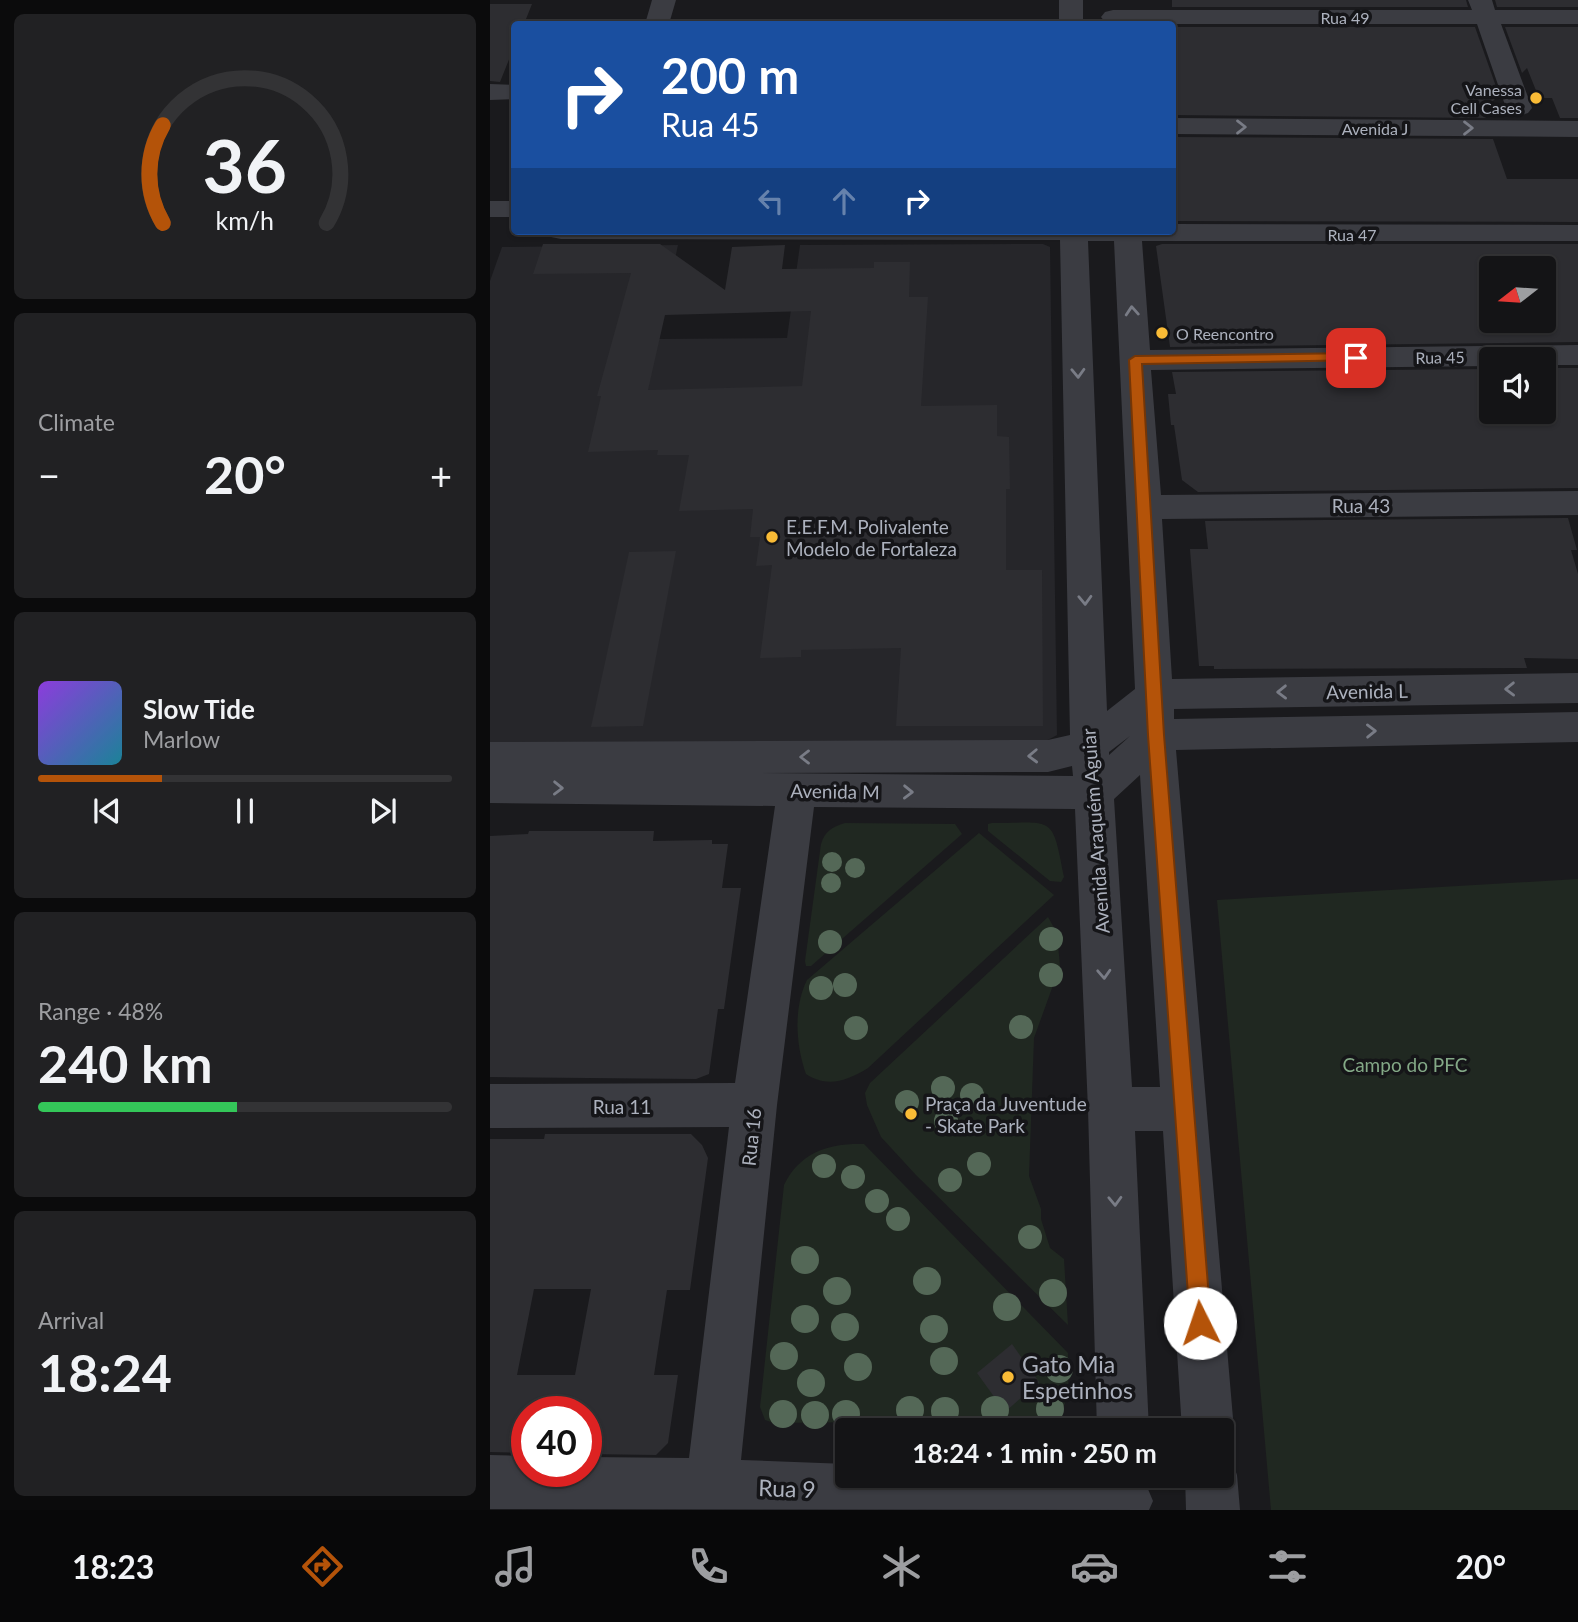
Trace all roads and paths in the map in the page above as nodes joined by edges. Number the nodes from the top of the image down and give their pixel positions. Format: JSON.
{"nodes":[{"id":1,"x":664,"y":0,"type":"edge"},
{"id":2,"x":1071,"y":0,"type":"edge"},
{"id":3,"x":1483,"y":8,"type":"edge"},
{"id":4,"x":1112,"y":14,"type":"edge"},
{"id":5,"x":1578,"y":17,"type":"edge"},
{"id":6,"x":658,"y":21,"type":"edge"},
{"id":7,"x":1071,"y":21,"type":"edge"},
{"id":8,"x":490,"y":92,"type":"edge"},
{"id":9,"x":511,"y":92,"type":"edge"},
{"id":10,"x":1578,"y":107,"type":"edge"},
{"id":11,"x":1519,"y":108,"type":"junction"},
{"id":12,"x":1176,"y":109,"type":"edge"},
{"id":13,"x":1176,"y":126,"type":"edge"},
{"id":14,"x":1578,"y":129,"type":"edge"},
{"id":15,"x":490,"y":209,"type":"edge"},
{"id":16,"x":511,"y":209,"type":"edge"},
{"id":17,"x":490,"y":231,"type":"edge"},
{"id":18,"x":511,"y":231,"type":"edge"},
{"id":19,"x":1176,"y":232,"type":"edge"},
{"id":20,"x":1578,"y":233,"type":"edge"},
{"id":21,"x":1074,"y":235,"type":"edge"},
{"id":22,"x":1127,"y":235,"type":"edge"},
{"id":23,"x":1578,"y":355,"type":"edge"},
{"id":24,"x":1135,"y":360,"type":"junction"},
{"id":25,"x":1578,"y":503,"type":"edge"},
{"id":26,"x":1145,"y":507,"type":"junction"},
{"id":27,"x":1578,"y":688,"type":"edge"},
{"id":28,"x":1156,"y":694,"type":"junction"},
{"id":29,"x":1578,"y":727,"type":"edge"},
{"id":30,"x":1156,"y":735,"type":"junction"},
{"id":31,"x":1089,"y":746,"type":"junction"},
{"id":32,"x":490,"y":758,"type":"edge"},
{"id":33,"x":490,"y":787,"type":"edge"},
{"id":34,"x":797,"y":790,"type":"junction"},
{"id":35,"x":1094,"y":793,"type":"junction"},
{"id":36,"x":754,"y":1105,"type":"junction"},
{"id":37,"x":490,"y":1106,"type":"edge"},
{"id":38,"x":1111,"y":1109,"type":"junction"},
{"id":39,"x":1186,"y":1109,"type":"junction"},
{"id":40,"x":1124,"y":1418,"type":"edge"},
{"id":41,"x":1207,"y":1418,"type":"edge"},
{"id":42,"x":490,"y":1482,"type":"edge"},
{"id":43,"x":712,"y":1485,"type":"junction"},
{"id":44,"x":1212,"y":1488,"type":"edge"},
{"id":45,"x":1126,"y":1495,"type":"edge"},
{"id":46,"x":1213,"y":1510,"type":"edge"}],
"edges":[{"from":1,"to":6,"type":"street"},
{"from":2,"to":7,"type":"street"},
{"from":3,"to":4,"type":"street","name":"Rua 49"},
{"from":3,"to":5,"type":"street","name":"Rua 49"},
{"from":3,"to":11,"type":"street"},
{"from":8,"to":9,"type":"street"},
{"from":10,"to":11,"type":"street","name":"Avenida J"},
{"from":11,"to":12,"type":"street","name":"Avenida J"},
{"from":13,"to":14,"type":"street","name":"Avenida J","one_way":true},
{"from":15,"to":16,"type":"street"},
{"from":17,"to":18,"type":"street"},
{"from":19,"to":20,"type":"street","name":"Rua 47"},
{"from":21,"to":31,"type":"street","name":"Avenida Araquém Aguiar","one_way":true},
{"from":24,"to":22,"type":"street","one_way":true},
{"from":23,"to":24,"type":"street","name":"Rua 45"},
{"from":24,"to":26,"type":"street"},
{"from":25,"to":26,"type":"street","name":"Rua 43"},
{"from":26,"to":28,"type":"street"},
{"from":27,"to":28,"type":"street","name":"Avenida L","one_way":true},
{"from":28,"to":30,"type":"street"},
{"from":28,"to":31,"type":"street","name":"Avenida M"},
{"from":30,"to":29,"type":"street","name":"Avenida L","one_way":true},
{"from":30,"to":35,"type":"street"},
{"from":30,"to":39,"type":"street"},
{"from":31,"to":32,"type":"street","name":"Avenida M","one_way":true},
{"from":31,"to":35,"type":"street","name":"Avenida Araquém Aguiar"},
{"from":33,"to":34,"type":"street","name":"Avenida M","one_way":true},
{"from":34,"to":35,"type":"street","name":"Avenida M","one_way":true},
{"from":34,"to":36,"type":"street","name":"Rua 16"},
{"from":35,"to":38,"type":"street","name":"Avenida Araquém Aguiar","one_way":true},
{"from":36,"to":37,"type":"street","name":"Rua 11"},
{"from":36,"to":43,"type":"street","name":"Rua 16"},
{"from":38,"to":39,"type":"street"},
{"from":38,"to":40,"type":"street","name":"Avenida Araquém Aguiar","one_way":true},
{"from":39,"to":41,"type":"street"},
{"from":42,"to":43,"type":"street","name":"Rua 9"},
{"from":43,"to":45,"type":"street","name":"Rua 9"},
{"from":44,"to":46,"type":"street"}]}
